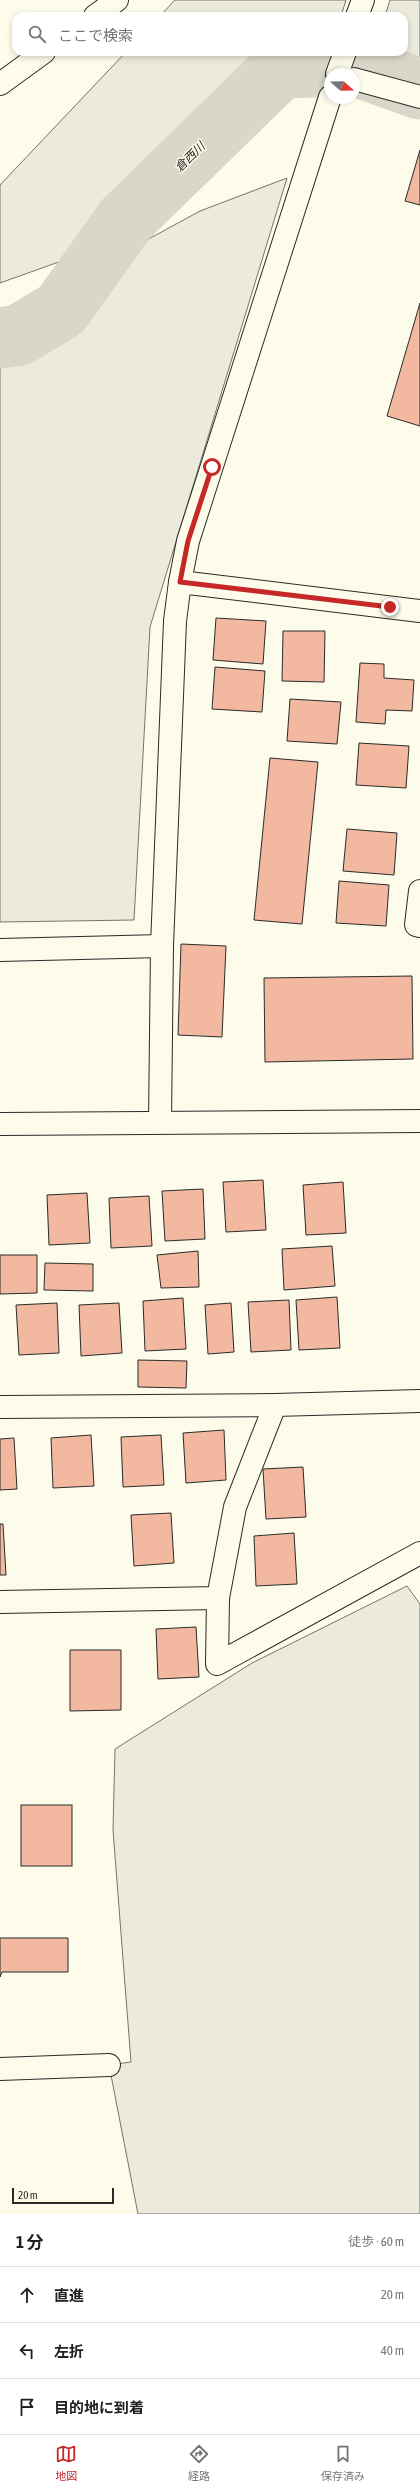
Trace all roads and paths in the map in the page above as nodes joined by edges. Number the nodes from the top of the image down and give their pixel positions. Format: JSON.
{"nodes":[{"id":1,"x":117,"y":0,"type":"edge"},
{"id":2,"x":363,"y":0,"type":"edge"},
{"id":3,"x":100,"y":12,"type":"edge"},
{"id":4,"x":358,"y":12,"type":"edge"},
{"id":5,"x":38,"y":56,"type":"edge"},
{"id":6,"x":344,"y":56,"type":"edge"},
{"id":7,"x":339,"y":68,"type":"edge"},
{"id":8,"x":360,"y":81,"type":"edge"},
{"id":9,"x":0,"y":84,"type":"edge"},
{"id":10,"x":420,"y":97,"type":"edge"},
{"id":11,"x":328,"y":104,"type":"edge"},
{"id":12,"x":180,"y":582,"type":"junction"},
{"id":13,"x":420,"y":611,"type":"edge"},
{"id":14,"x":420,"y":891,"type":"edge"},
{"id":15,"x":420,"y":926,"type":"edge"},
{"id":16,"x":162,"y":946,"type":"junction"},
{"id":17,"x":0,"y":950,"type":"edge"},
{"id":18,"x":420,"y":1121,"type":"edge"},
{"id":19,"x":160,"y":1122,"type":"junction"},
{"id":20,"x":0,"y":1124,"type":"edge"},
{"id":21,"x":420,"y":1401,"type":"edge"},
{"id":22,"x":275,"y":1405,"type":"junction"},
{"id":23,"x":0,"y":1407,"type":"edge"},
{"id":24,"x":420,"y":1553,"type":"edge"},
{"id":25,"x":218,"y":1598,"type":"junction"},
{"id":26,"x":0,"y":1602,"type":"edge"},
{"id":27,"x":108,"y":2065,"type":"dead end"},
{"id":28,"x":0,"y":2069,"type":"edge"}],
"edges":[{"from":1,"to":3,"type":"street"},
{"from":2,"to":4,"type":"street"},
{"from":5,"to":9,"type":"street"},
{"from":6,"to":7,"type":"street"},
{"from":8,"to":10,"type":"street"},
{"from":11,"to":12,"type":"street"},
{"from":12,"to":13,"type":"street"},
{"from":12,"to":16,"type":"street"},
{"from":14,"to":15,"type":"street"},
{"from":16,"to":17,"type":"street"},
{"from":16,"to":19,"type":"street"},
{"from":18,"to":19,"type":"street"},
{"from":19,"to":20,"type":"street"},
{"from":21,"to":22,"type":"street"},
{"from":22,"to":23,"type":"street"},
{"from":22,"to":25,"type":"street"},
{"from":24,"to":25,"type":"street"},
{"from":25,"to":26,"type":"street"},
{"from":27,"to":28,"type":"street"}]}
